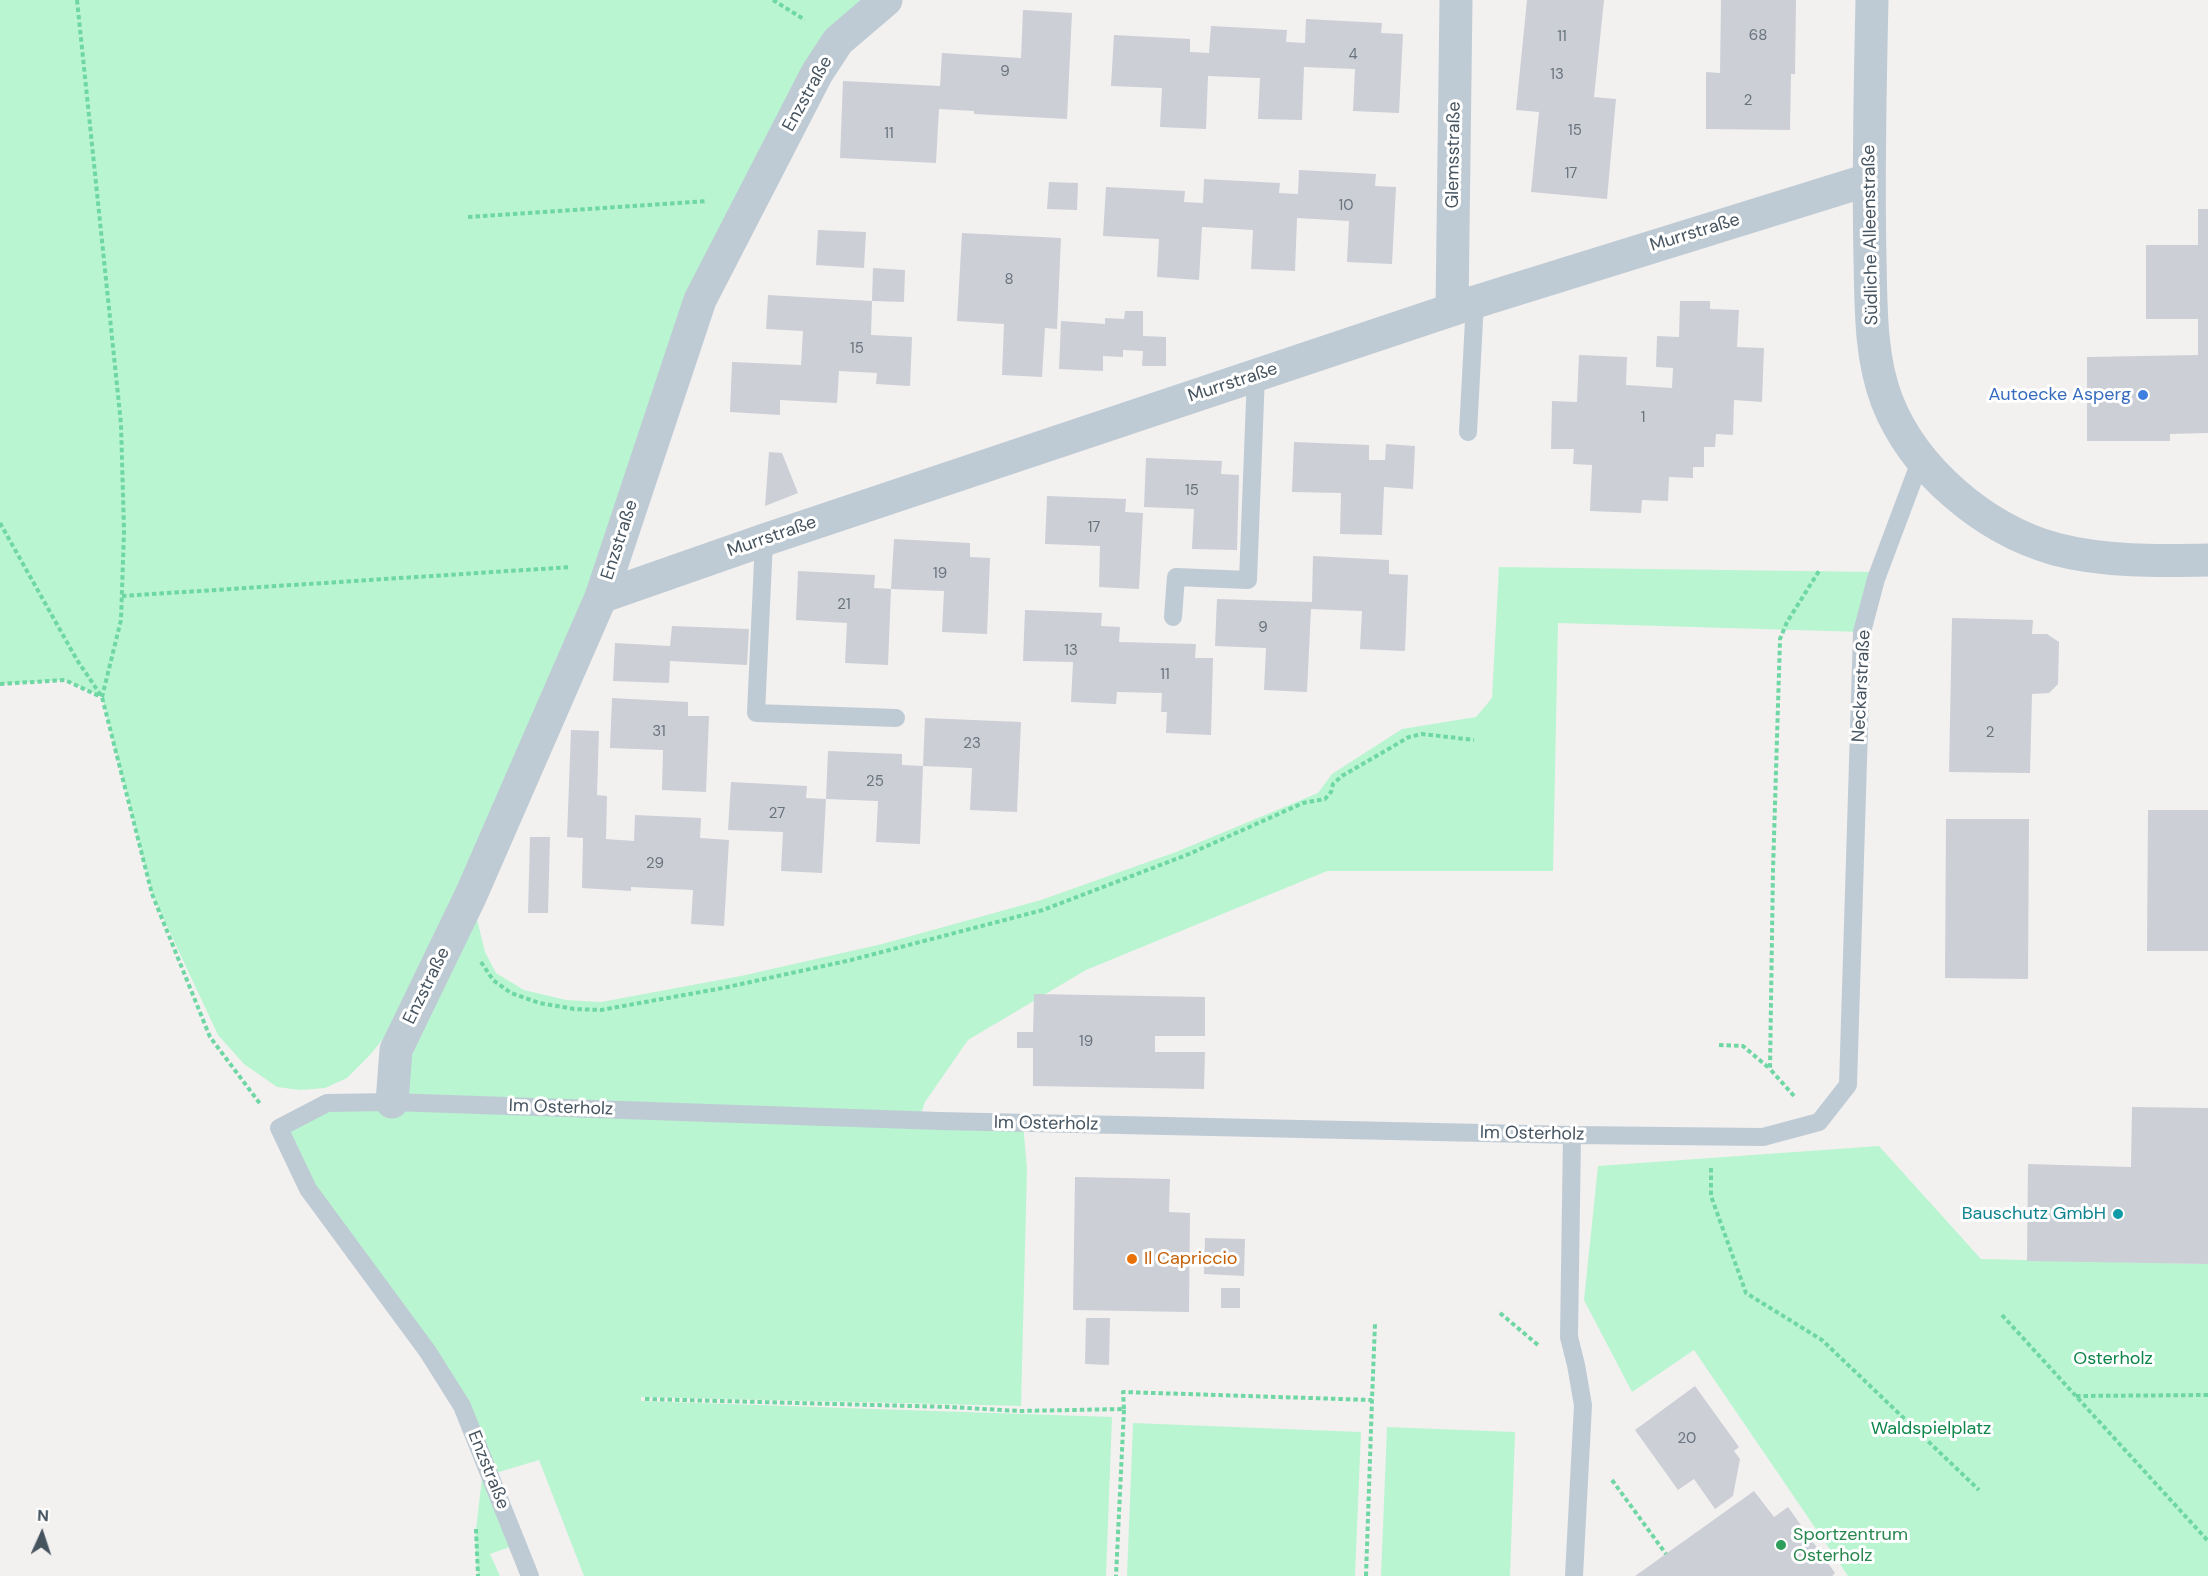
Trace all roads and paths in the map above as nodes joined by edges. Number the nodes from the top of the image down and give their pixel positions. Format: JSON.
{"nodes":[{"id":1,"x":77,"y":0,"type":"edge"},
{"id":2,"x":886,"y":0,"type":"edge"},
{"id":3,"x":1456,"y":0,"type":"edge"},
{"id":4,"x":1872,"y":0,"type":"edge"},
{"id":5,"x":1868,"y":180,"type":"junction"},
{"id":6,"x":753,"y":198,"type":"junction"},
{"id":7,"x":468,"y":217,"type":"dead end"},
{"id":8,"x":1463,"y":306,"type":"junction"},
{"id":9,"x":1257,"y":375,"type":"junction"},
{"id":10,"x":1468,"y":432,"type":"dead end"},
{"id":11,"x":1921,"y":459,"type":"junction"},
{"id":12,"x":0,"y":523,"type":"edge"},
{"id":13,"x":764,"y":540,"type":"junction"},
{"id":14,"x":2208,"y":560,"type":"edge"},
{"id":15,"x":612,"y":564,"type":"junction"},
{"id":16,"x":1818,"y":571,"type":"dead end"},
{"id":17,"x":122,"y":596,"type":"junction"},
{"id":18,"x":601,"y":597,"type":"junction"},
{"id":19,"x":1173,"y":617,"type":"dead end"},
{"id":20,"x":0,"y":684,"type":"edge"},
{"id":21,"x":102,"y":697,"type":"junction"},
{"id":22,"x":896,"y":718,"type":"dead end"},
{"id":23,"x":1474,"y":740,"type":"dead end"},
{"id":24,"x":460,"y":917,"type":"junction"},
{"id":25,"x":1719,"y":1046,"type":"dead end"},
{"id":26,"x":1770,"y":1069,"type":"junction"},
{"id":27,"x":392,"y":1102,"type":"junction"},
{"id":28,"x":1818,"y":1122,"type":"junction"},
{"id":29,"x":279,"y":1128,"type":"junction"},
{"id":30,"x":1572,"y":1135,"type":"junction"},
{"id":31,"x":1712,"y":1137,"type":"junction"},
{"id":32,"x":2002,"y":1316,"type":"dead end"},
{"id":33,"x":1375,"y":1324,"type":"dead end"},
{"id":34,"x":2208,"y":1395,"type":"edge"},
{"id":35,"x":2075,"y":1396,"type":"junction"},
{"id":36,"x":645,"y":1399,"type":"dead end"},
{"id":37,"x":1372,"y":1400,"type":"junction"},
{"id":38,"x":1124,"y":1409,"type":"junction"},
{"id":39,"x":1578,"y":1462,"type":"junction"},
{"id":40,"x":1979,"y":1490,"type":"dead end"},
{"id":41,"x":2208,"y":1541,"type":"edge"},
{"id":42,"x":1666,"y":1554,"type":"dead end"},
{"id":43,"x":530,"y":1576,"type":"edge"},
{"id":44,"x":1116,"y":1576,"type":"edge"},
{"id":45,"x":1366,"y":1576,"type":"edge"},
{"id":46,"x":1574,"y":1576,"type":"edge"}],
"edges":[{"from":1,"to":17,"type":"path"},
{"from":2,"to":6,"type":"street","name":"Enzstraße"},
{"from":3,"to":8,"type":"street","name":"Glemsstraße"},
{"from":4,"to":5,"type":"street","name":"Südliche Alleenstraße"},
{"from":5,"to":8,"type":"street","name":"Murrstraße"},
{"from":5,"to":11,"type":"street","name":"Südliche Alleenstraße"},
{"from":6,"to":7,"type":"path"},
{"from":6,"to":15,"type":"street","name":"Enzstraße"},
{"from":8,"to":9,"type":"street","name":"Murrstraße"},
{"from":8,"to":10,"type":"lane"},
{"from":9,"to":13,"type":"street","name":"Murrstraße"},
{"from":9,"to":19,"type":"lane"},
{"from":11,"to":14,"type":"street"},
{"from":11,"to":28,"type":"lane","name":"Neckarstraße"},
{"from":12,"to":21,"type":"path"},
{"from":13,"to":18,"type":"street","name":"Murrstraße"},
{"from":13,"to":22,"type":"lane"},
{"from":15,"to":17,"type":"path"},
{"from":15,"to":18,"type":"street","name":"Enzstraße"},
{"from":16,"to":26,"type":"path"},
{"from":17,"to":21,"type":"path"},
{"from":18,"to":24,"type":"street","name":"Enzstraße"},
{"from":20,"to":21,"type":"path"},
{"from":21,"to":29,"type":"path"},
{"from":23,"to":24,"type":"path"},
{"from":24,"to":27,"type":"street","name":"Enzstraße"},
{"from":25,"to":26,"type":"path"},
{"from":26,"to":28,"type":"path"},
{"from":27,"to":29,"type":"lane","name":"Im Osterholz"},
{"from":27,"to":30,"type":"lane","name":"Im Osterholz"},
{"from":28,"to":31,"type":"lane","name":"Im Osterholz"},
{"from":29,"to":43,"type":"lane","name":"Enzstraße"},
{"from":30,"to":31,"type":"lane","name":"Im Osterholz"},
{"from":30,"to":39,"type":"lane"},
{"from":31,"to":40,"type":"path"},
{"from":32,"to":35,"type":"path"},
{"from":33,"to":37,"type":"path"},
{"from":34,"to":35,"type":"path"},
{"from":35,"to":41,"type":"path"},
{"from":36,"to":38,"type":"path"},
{"from":37,"to":38,"type":"path"},
{"from":37,"to":45,"type":"path"},
{"from":38,"to":44,"type":"path"},
{"from":39,"to":42,"type":"path"},
{"from":39,"to":46,"type":"lane"}]}
